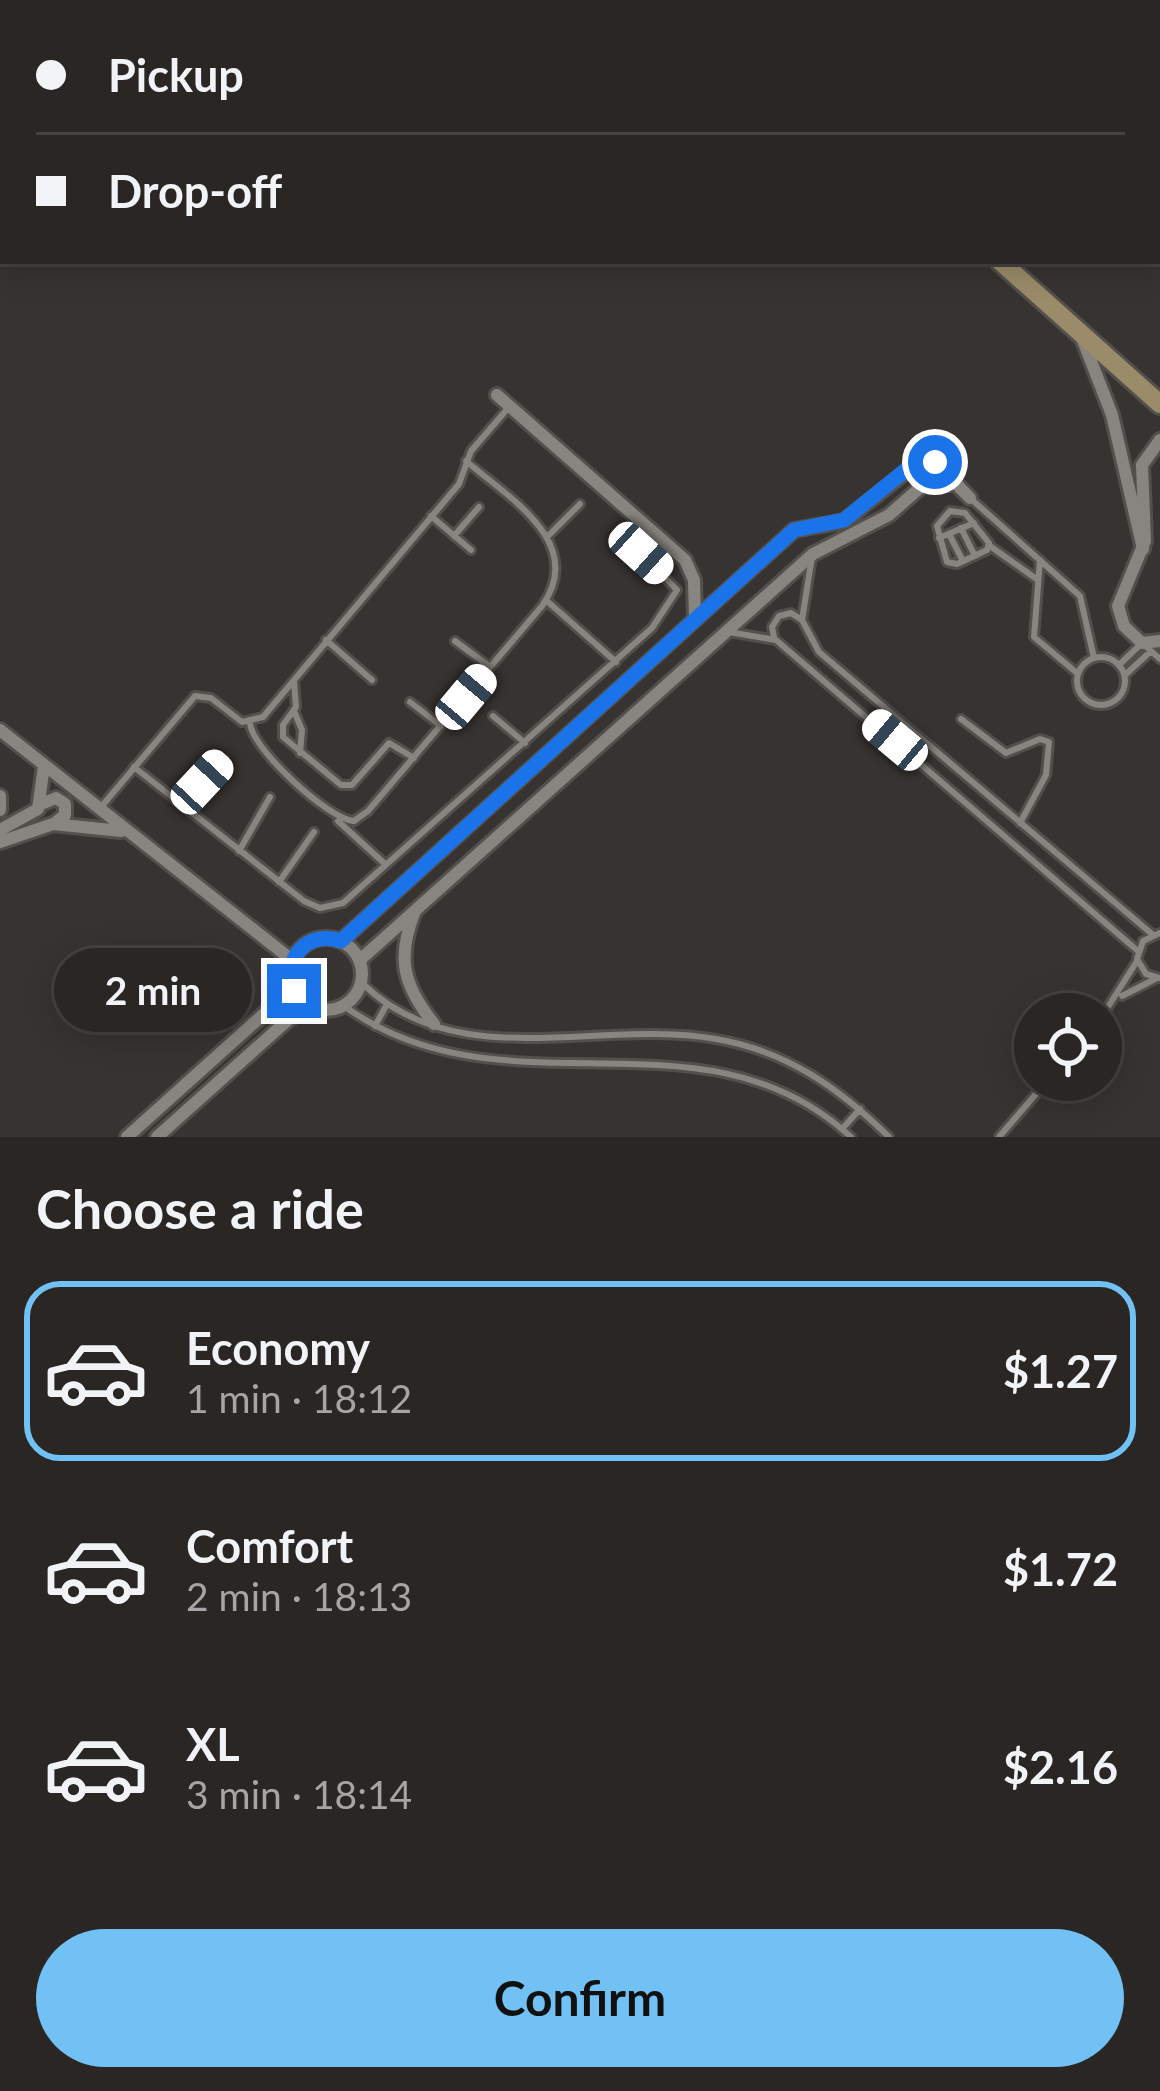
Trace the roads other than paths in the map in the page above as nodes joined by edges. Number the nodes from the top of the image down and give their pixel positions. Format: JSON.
{"nodes":[{"id":1,"x":1003,"y":264,"type":"edge"},
{"id":2,"x":1079,"y":332,"type":"junction"},
{"id":3,"x":497,"y":395,"type":"dead end"},
{"id":4,"x":1160,"y":404,"type":"edge"},
{"id":5,"x":509,"y":406,"type":"junction"},
{"id":6,"x":1160,"y":440,"type":"edge"},
{"id":7,"x":928,"y":459,"type":"junction"},
{"id":8,"x":466,"y":461,"type":"junction"},
{"id":9,"x":931,"y":478,"type":"junction"},
{"id":10,"x":970,"y":499,"type":"junction"},
{"id":11,"x":580,"y":504,"type":"dead end"},
{"id":12,"x":479,"y":507,"type":"dead end"},
{"id":13,"x":431,"y":517,"type":"junction"},
{"id":14,"x":974,"y":523,"type":"junction"},
{"id":15,"x":824,"y":525,"type":"junction"},
{"id":16,"x":962,"y":528,"type":"junction"},
{"id":17,"x":949,"y":534,"type":"junction"},
{"id":18,"x":454,"y":536,"type":"junction"},
{"id":19,"x":548,"y":536,"type":"junction"},
{"id":20,"x":939,"y":538,"type":"junction"},
{"id":21,"x":832,"y":541,"type":"junction"},
{"id":22,"x":990,"y":546,"type":"junction"},
{"id":23,"x":1143,"y":549,"type":"junction"},
{"id":24,"x":471,"y":550,"type":"dead end"},
{"id":25,"x":641,"y":553,"type":"dead end"},
{"id":26,"x":813,"y":554,"type":"junction"},
{"id":27,"x":975,"y":556,"type":"junction"},
{"id":28,"x":1040,"y":560,"type":"junction"},
{"id":29,"x":963,"y":561,"type":"junction"},
{"id":30,"x":1038,"y":580,"type":"junction"},
{"id":31,"x":547,"y":600,"type":"junction"},
{"id":32,"x":695,"y":618,"type":"junction"},
{"id":33,"x":802,"y":620,"type":"junction"},
{"id":34,"x":725,"y":632,"type":"junction"},
{"id":35,"x":326,"y":640,"type":"junction"},
{"id":36,"x":776,"y":640,"type":"junction"},
{"id":37,"x":455,"y":641,"type":"dead end"},
{"id":38,"x":1151,"y":645,"type":"edge"},
{"id":39,"x":1094,"y":658,"type":"junction"},
{"id":40,"x":1160,"y":659,"type":"edge"},
{"id":41,"x":616,"y":662,"type":"junction"},
{"id":42,"x":1119,"y":665,"type":"junction"},
{"id":43,"x":490,"y":668,"type":"junction"},
{"id":44,"x":1078,"y":674,"type":"junction"},
{"id":45,"x":1125,"y":675,"type":"junction"},
{"id":46,"x":293,"y":678,"type":"junction"},
{"id":47,"x":372,"y":680,"type":"dead end"},
{"id":48,"x":410,"y":702,"type":"dead end"},
{"id":49,"x":294,"y":711,"type":"junction"},
{"id":50,"x":493,"y":716,"type":"dead end"},
{"id":51,"x":961,"y":719,"type":"dead end"},
{"id":52,"x":250,"y":723,"type":"junction"},
{"id":53,"x":441,"y":726,"type":"junction"},
{"id":54,"x":0,"y":730,"type":"edge"},
{"id":55,"x":525,"y":742,"type":"junction"},
{"id":56,"x":300,"y":753,"type":"junction"},
{"id":57,"x":414,"y":758,"type":"junction"},
{"id":58,"x":224,"y":760,"type":"dead end"},
{"id":59,"x":44,"y":766,"type":"junction"},
{"id":60,"x":134,"y":767,"type":"junction"},
{"id":61,"x":0,"y":796,"type":"edge"},
{"id":62,"x":270,"y":797,"type":"dead end"},
{"id":63,"x":41,"y":804,"type":"junction"},
{"id":64,"x":181,"y":805,"type":"junction"},
{"id":65,"x":0,"y":810,"type":"edge"},
{"id":66,"x":98,"y":810,"type":"junction"},
{"id":67,"x":337,"y":818,"type":"junction"},
{"id":68,"x":360,"y":818,"type":"junction"},
{"id":69,"x":1020,"y":823,"type":"junction"},
{"id":70,"x":53,"y":824,"type":"junction"},
{"id":71,"x":0,"y":830,"type":"edge"},
{"id":72,"x":126,"y":832,"type":"junction"},
{"id":73,"x":314,"y":832,"type":"dead end"},
{"id":74,"x":357,"y":841,"type":"junction"},
{"id":75,"x":0,"y":842,"type":"edge"},
{"id":76,"x":239,"y":851,"type":"junction"},
{"id":77,"x":386,"y":865,"type":"junction"},
{"id":78,"x":279,"y":882,"type":"junction"},
{"id":79,"x":418,"y":902,"type":"junction"},
{"id":80,"x":1156,"y":934,"type":"edge"},
{"id":81,"x":341,"y":941,"type":"junction"},
{"id":82,"x":1137,"y":955,"type":"junction"},
{"id":83,"x":292,"y":960,"type":"junction"},
{"id":84,"x":360,"y":960,"type":"junction"},
{"id":85,"x":1159,"y":978,"type":"edge"},
{"id":86,"x":290,"y":980,"type":"junction"},
{"id":87,"x":362,"y":983,"type":"junction"},
{"id":88,"x":1121,"y":993,"type":"edge"},
{"id":89,"x":1122,"y":996,"type":"edge"},
{"id":90,"x":387,"y":1004,"type":"junction"},
{"id":91,"x":344,"y":1006,"type":"junction"},
{"id":92,"x":311,"y":1007,"type":"junction"},
{"id":93,"x":434,"y":1024,"type":"junction"},
{"id":94,"x":375,"y":1026,"type":"junction"},
{"id":95,"x":1030,"y":1101,"type":"edge"},
{"id":96,"x":860,"y":1109,"type":"junction"},
{"id":97,"x":842,"y":1129,"type":"junction"},
{"id":98,"x":127,"y":1137,"type":"edge"},
{"id":99,"x":157,"y":1137,"type":"edge"},
{"id":100,"x":851,"y":1137,"type":"edge"},
{"id":101,"x":889,"y":1137,"type":"edge"},
{"id":102,"x":999,"y":1137,"type":"edge"}],
"edges":[{"from":1,"to":2,"type":"street"},
{"from":2,"to":4,"type":"street"},
{"from":2,"to":23,"type":"street"},
{"from":3,"to":5,"type":"street"},
{"from":5,"to":8,"type":"lane"},
{"from":5,"to":32,"type":"street"},
{"from":6,"to":23,"type":"street"},
{"from":7,"to":9,"type":"street"},
{"from":7,"to":10,"type":"street"},
{"from":7,"to":15,"type":"street"},
{"from":8,"to":13,"type":"lane"},
{"from":8,"to":19,"type":"lane"},
{"from":9,"to":10,"type":"street"},
{"from":9,"to":21,"type":"street"},
{"from":10,"to":28,"type":"lane"},
{"from":11,"to":19,"type":"lane"},
{"from":12,"to":18,"type":"lane"},
{"from":13,"to":18,"type":"lane"},
{"from":13,"to":35,"type":"lane"},
{"from":14,"to":16,"type":"lane"},
{"from":14,"to":20,"type":"lane"},
{"from":14,"to":22,"type":"lane"},
{"from":15,"to":21,"type":"street"},
{"from":15,"to":32,"type":"street"},
{"from":16,"to":17,"type":"lane"},
{"from":16,"to":27,"type":"lane"},
{"from":17,"to":20,"type":"lane"},
{"from":17,"to":29,"type":"lane"},
{"from":18,"to":24,"type":"lane"},
{"from":19,"to":31,"type":"lane"},
{"from":20,"to":29,"type":"lane"},
{"from":21,"to":26,"type":"street"},
{"from":22,"to":27,"type":"lane"},
{"from":22,"to":30,"type":"lane"},
{"from":23,"to":38,"type":"street"},
{"from":25,"to":41,"type":"lane"},
{"from":26,"to":33,"type":"lane"},
{"from":26,"to":34,"type":"street"},
{"from":27,"to":29,"type":"lane"},
{"from":28,"to":30,"type":"lane"},
{"from":28,"to":39,"type":"lane"},
{"from":30,"to":44,"type":"lane"},
{"from":31,"to":41,"type":"lane"},
{"from":31,"to":43,"type":"lane"},
{"from":32,"to":81,"type":"street"},
{"from":33,"to":36,"type":"lane"},
{"from":33,"to":69,"type":"lane"},
{"from":34,"to":36,"type":"lane"},
{"from":34,"to":79,"type":"street"},
{"from":35,"to":46,"type":"lane"},
{"from":35,"to":47,"type":"lane"},
{"from":36,"to":82,"type":"lane"},
{"from":37,"to":43,"type":"lane"},
{"from":38,"to":40,"type":"lane"},
{"from":38,"to":42,"type":"lane"},
{"from":38,"to":45,"type":"lane"},
{"from":39,"to":42,"type":"lane"},
{"from":39,"to":44,"type":"lane"},
{"from":41,"to":55,"type":"lane"},
{"from":42,"to":45,"type":"lane"},
{"from":43,"to":53,"type":"lane"},
{"from":44,"to":45,"type":"lane"},
{"from":46,"to":49,"type":"lane"},
{"from":46,"to":52,"type":"lane"},
{"from":48,"to":53,"type":"lane"},
{"from":49,"to":56,"type":"lane"},
{"from":49,"to":56,"type":"lane"},
{"from":50,"to":55,"type":"lane"},
{"from":51,"to":69,"type":"lane"},
{"from":52,"to":60,"type":"lane"},
{"from":52,"to":67,"type":"lane"},
{"from":53,"to":57,"type":"lane"},
{"from":54,"to":59,"type":"street"},
{"from":55,"to":77,"type":"lane"},
{"from":56,"to":57,"type":"lane"},
{"from":57,"to":68,"type":"lane"},
{"from":58,"to":64,"type":"lane"},
{"from":59,"to":63,"type":"street"},
{"from":59,"to":66,"type":"street"},
{"from":60,"to":64,"type":"lane"},
{"from":60,"to":66,"type":"lane"},
{"from":61,"to":65,"type":"street"},
{"from":62,"to":76,"type":"lane"},
{"from":63,"to":70,"type":"street"},
{"from":63,"to":71,"type":"street"},
{"from":64,"to":76,"type":"lane"},
{"from":66,"to":72,"type":"street"},
{"from":67,"to":68,"type":"lane"},
{"from":67,"to":74,"type":"lane"},
{"from":68,"to":74,"type":"lane"},
{"from":69,"to":80,"type":"lane"},
{"from":70,"to":72,"type":"street"},
{"from":70,"to":75,"type":"street"},
{"from":72,"to":83,"type":"street"},
{"from":73,"to":78,"type":"lane"},
{"from":74,"to":77,"type":"lane"},
{"from":76,"to":78,"type":"lane"},
{"from":77,"to":78,"type":"lane"},
{"from":79,"to":84,"type":"street"},
{"from":79,"to":93,"type":"street"},
{"from":80,"to":82,"type":"lane"},
{"from":81,"to":83,"type":"street"},
{"from":81,"to":84,"type":"street"},
{"from":82,"to":85,"type":"lane"},
{"from":82,"to":88,"type":"lane"},
{"from":83,"to":86,"type":"street"},
{"from":84,"to":87,"type":"street"},
{"from":85,"to":89,"type":"lane"},
{"from":86,"to":92,"type":"street"},
{"from":86,"to":98,"type":"street"},
{"from":87,"to":90,"type":"lane"},
{"from":87,"to":91,"type":"street"},
{"from":90,"to":93,"type":"lane"},
{"from":90,"to":94,"type":"lane"},
{"from":91,"to":92,"type":"street"},
{"from":91,"to":94,"type":"lane"},
{"from":92,"to":99,"type":"street"},
{"from":93,"to":96,"type":"lane"},
{"from":94,"to":97,"type":"lane"},
{"from":95,"to":102,"type":"lane"},
{"from":96,"to":97,"type":"lane"},
{"from":96,"to":101,"type":"lane"},
{"from":97,"to":100,"type":"lane"}]}
